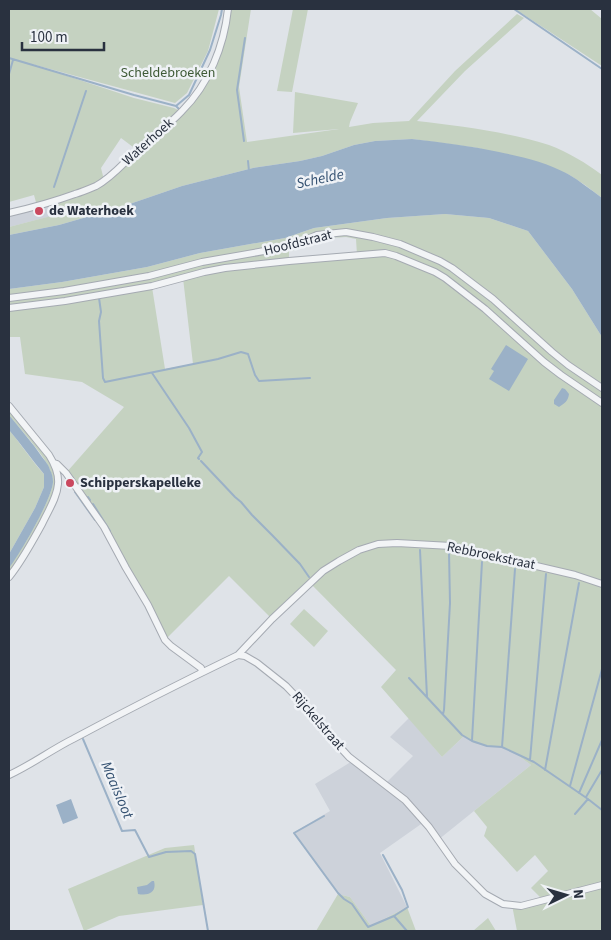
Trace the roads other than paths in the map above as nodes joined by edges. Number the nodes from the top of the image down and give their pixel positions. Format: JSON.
{"nodes":[{"id":1,"x":228,"y":9,"type":"edge"},
{"id":2,"x":9,"y":213,"type":"edge"},
{"id":3,"x":9,"y":298,"type":"edge"},
{"id":4,"x":9,"y":308,"type":"edge"},
{"id":5,"x":602,"y":388,"type":"edge"},
{"id":6,"x":602,"y":403,"type":"edge"},
{"id":7,"x":9,"y":406,"type":"edge"},
{"id":8,"x":54,"y":463,"type":"junction"},
{"id":9,"x":69,"y":478,"type":"junction"},
{"id":10,"x":58,"y":482,"type":"junction"},
{"id":11,"x":9,"y":577,"type":"edge"},
{"id":12,"x":602,"y":584,"type":"edge"},
{"id":13,"x":238,"y":655,"type":"junction"},
{"id":14,"x":202,"y":672,"type":"junction"},
{"id":15,"x":9,"y":775,"type":"edge"},
{"id":16,"x":602,"y":885,"type":"edge"}],
"edges":[{"from":1,"to":2,"type":"street","name":"Waterhoek"},
{"from":3,"to":5,"type":"street","name":"Hoofdstraat"},
{"from":4,"to":6,"type":"street","name":"Hoofdstraat"},
{"from":7,"to":8,"type":"street"},
{"from":8,"to":9,"type":"street"},
{"from":8,"to":10,"type":"street"},
{"from":9,"to":10,"type":"street"},
{"from":9,"to":14,"type":"street"},
{"from":10,"to":11,"type":"street"},
{"from":12,"to":13,"type":"street","name":"Rebbroekstraat"},
{"from":13,"to":14,"type":"street"},
{"from":13,"to":16,"type":"street","name":"Rijckelstraat"},
{"from":14,"to":15,"type":"street"}]}
